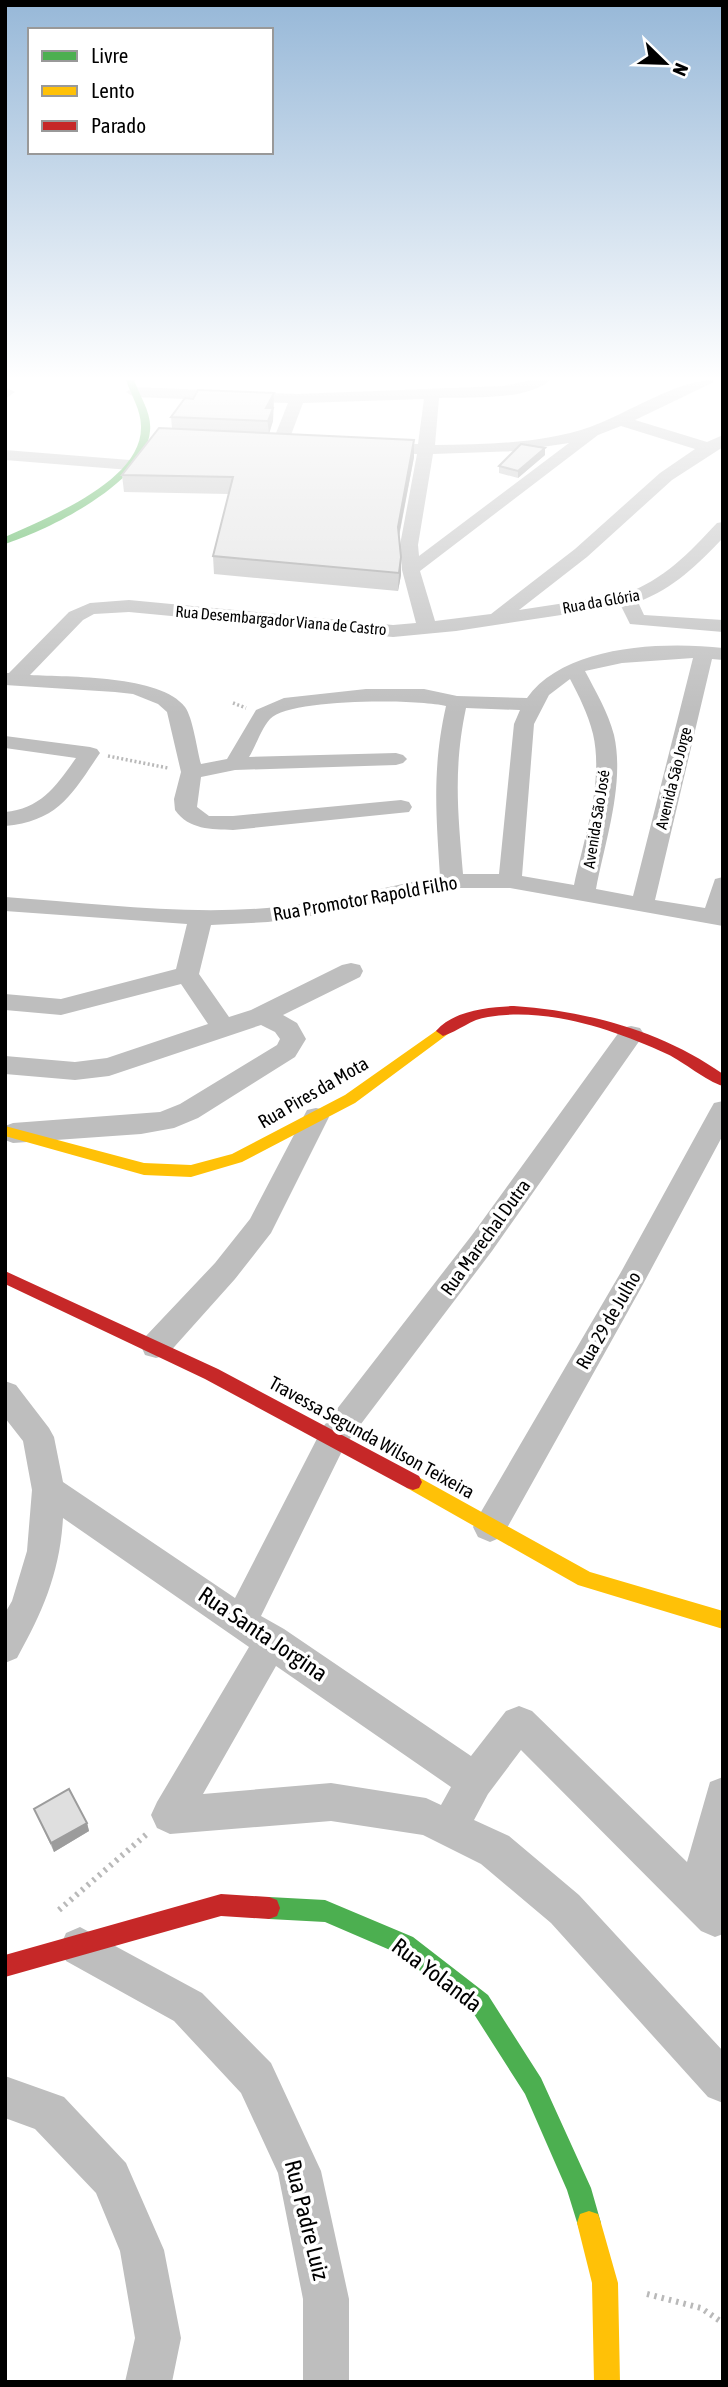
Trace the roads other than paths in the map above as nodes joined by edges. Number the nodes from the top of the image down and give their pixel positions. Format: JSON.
{"nodes":[{"id":1,"x":100,"y":491,"type":"edge"},
{"id":2,"x":418,"y":491,"type":"edge"},
{"id":3,"x":517,"y":491,"type":"edge"},
{"id":4,"x":650,"y":491,"type":"edge"},
{"id":5,"x":723,"y":527,"type":"edge"},
{"id":6,"x":5,"y":541,"type":"edge"},
{"id":7,"x":411,"y":570,"type":"junction"},
{"id":8,"x":628,"y":599,"type":"junction"},
{"id":9,"x":496,"y":618,"type":"junction"},
{"id":10,"x":723,"y":626,"type":"edge"},
{"id":11,"x":427,"y":628,"type":"junction"},
{"id":12,"x":713,"y":653,"type":"edge"},
{"id":13,"x":574,"y":668,"type":"junction"},
{"id":14,"x":10,"y":679,"type":"edge"},
{"id":15,"x":457,"y":702,"type":"junction"},
{"id":16,"x":531,"y":704,"type":"junction"},
{"id":17,"x":5,"y":742,"type":"edge"},
{"id":18,"x":396,"y":759,"type":"dead end"},
{"id":19,"x":235,"y":764,"type":"junction"},
{"id":20,"x":192,"y":772,"type":"junction"},
{"id":21,"x":401,"y":807,"type":"dead end"},
{"id":22,"x":5,"y":819,"type":"edge"},
{"id":23,"x":452,"y":881,"type":"junction"},
{"id":24,"x":510,"y":881,"type":"junction"},
{"id":25,"x":723,"y":884,"type":"edge"},
{"id":26,"x":584,"y":894,"type":"junction"},
{"id":27,"x":5,"y":904,"type":"edge"},
{"id":28,"x":642,"y":905,"type":"junction"},
{"id":29,"x":200,"y":918,"type":"junction"},
{"id":30,"x":719,"y":918,"type":"edge"},
{"id":31,"x":351,"y":971,"type":"dead end"},
{"id":32,"x":187,"y":974,"type":"junction"},
{"id":33,"x":5,"y":1002,"type":"edge"},
{"id":34,"x":260,"y":1016,"type":"junction"},
{"id":35,"x":223,"y":1027,"type":"junction"},
{"id":36,"x":631,"y":1034,"type":"junction"},
{"id":37,"x":5,"y":1065,"type":"edge"},
{"id":38,"x":723,"y":1081,"type":"edge"},
{"id":39,"x":723,"y":1110,"type":"edge"},
{"id":40,"x":316,"y":1117,"type":"junction"},
{"id":41,"x":9,"y":1132,"type":"edge"},
{"id":42,"x":5,"y":1277,"type":"edge"},
{"id":43,"x":156,"y":1346,"type":"junction"},
{"id":44,"x":5,"y":1394,"type":"edge"},
{"id":45,"x":334,"y":1436,"type":"junction"},
{"id":46,"x":48,"y":1489,"type":"junction"},
{"id":47,"x":489,"y":1527,"type":"junction"},
{"id":48,"x":242,"y":1619,"type":"junction"},
{"id":49,"x":723,"y":1619,"type":"edge"},
{"id":50,"x":272,"y":1640,"type":"junction"},
{"id":51,"x":5,"y":1647,"type":"edge"},
{"id":52,"x":475,"y":1781,"type":"junction"},
{"id":53,"x":723,"y":1794,"type":"edge"},
{"id":54,"x":449,"y":1828,"type":"junction"},
{"id":55,"x":718,"y":1919,"type":"edge"},
{"id":56,"x":80,"y":1947,"type":"junction"},
{"id":57,"x":5,"y":1966,"type":"edge"},
{"id":58,"x":723,"y":2082,"type":"edge"},
{"id":59,"x":5,"y":2097,"type":"edge"},
{"id":60,"x":148,"y":2382,"type":"edge"},
{"id":61,"x":326,"y":2382,"type":"edge"},
{"id":62,"x":607,"y":2382,"type":"edge"}],
"edges":[{"from":1,"to":6,"type":"street"},
{"from":2,"to":7,"type":"street"},
{"from":3,"to":7,"type":"street"},
{"from":4,"to":9,"type":"street","name":"Rua Desembargador Viana de Castro"},
{"from":5,"to":8,"type":"street","name":"Rua da Glória"},
{"from":7,"to":11,"type":"street"},
{"from":8,"to":9,"type":"street","name":"Rua da Glória"},
{"from":8,"to":10,"type":"street"},
{"from":9,"to":11,"type":"street","name":"Rua Desembargador Viana de Castro"},
{"from":11,"to":14,"type":"street","name":"Rua Desembargador Viana de Castro"},
{"from":12,"to":13,"type":"street"},
{"from":12,"to":28,"type":"street","name":"Avenida São Jorge"},
{"from":13,"to":16,"type":"street"},
{"from":13,"to":26,"type":"street","name":"Avenida São José"},
{"from":14,"to":20,"type":"street"},
{"from":15,"to":16,"type":"street"},
{"from":15,"to":19,"type":"street"},
{"from":15,"to":23,"type":"street"},
{"from":16,"to":24,"type":"street"},
{"from":17,"to":22,"type":"street"},
{"from":18,"to":19,"type":"street"},
{"from":19,"to":20,"type":"street"},
{"from":20,"to":21,"type":"street"},
{"from":23,"to":24,"type":"street","name":"Rua Promotor Rapold Filho"},
{"from":23,"to":29,"type":"street","name":"Rua Promotor Rapold Filho"},
{"from":24,"to":26,"type":"street","name":"Rua Promotor Rapold Filho"},
{"from":25,"to":30,"type":"street"},
{"from":26,"to":28,"type":"street","name":"Rua Promotor Rapold Filho"},
{"from":27,"to":29,"type":"street","name":"Rua Promotor Rapold Filho"},
{"from":28,"to":30,"type":"street","name":"Rua Promotor Rapold Filho"},
{"from":29,"to":32,"type":"street"},
{"from":31,"to":34,"type":"street"},
{"from":32,"to":33,"type":"street"},
{"from":32,"to":35,"type":"street"},
{"from":34,"to":35,"type":"street"},
{"from":34,"to":41,"type":"street"},
{"from":35,"to":37,"type":"street"},
{"from":36,"to":38,"type":"street","name":"Rua Pires da Mota"},
{"from":36,"to":40,"type":"street","name":"Rua Pires da Mota"},
{"from":36,"to":45,"type":"street","name":"Rua Marechal Dutra"},
{"from":39,"to":47,"type":"street","name":"Rua 29 de Julho"},
{"from":40,"to":41,"type":"street","name":"Rua Pires da Mota"},
{"from":40,"to":43,"type":"street"},
{"from":42,"to":43,"type":"street","name":"Travessa Segunda Wilson Teixeira"},
{"from":43,"to":45,"type":"street","name":"Travessa Segunda Wilson Teixeira"},
{"from":44,"to":46,"type":"street"},
{"from":45,"to":47,"type":"street","name":"Travessa Segunda Wilson Teixeira"},
{"from":45,"to":48,"type":"street","name":"Rua Marechal Dutra"},
{"from":46,"to":48,"type":"street","name":"Rua Santa Jorgina"},
{"from":46,"to":51,"type":"street"},
{"from":47,"to":49,"type":"street","name":"Travessa Segunda Wilson Teixeira"},
{"from":48,"to":50,"type":"street","name":"Rua Santa Jorgina"},
{"from":50,"to":52,"type":"street","name":"Rua Santa Jorgina"},
{"from":50,"to":54,"type":"street"},
{"from":52,"to":54,"type":"street"},
{"from":52,"to":55,"type":"street"},
{"from":53,"to":55,"type":"street"},
{"from":54,"to":58,"type":"street"},
{"from":56,"to":57,"type":"street","name":"Rua Yolanda"},
{"from":56,"to":61,"type":"street","name":"Rua Padre Luiz"},
{"from":56,"to":62,"type":"street","name":"Rua Yolanda"},
{"from":59,"to":60,"type":"street"}]}
